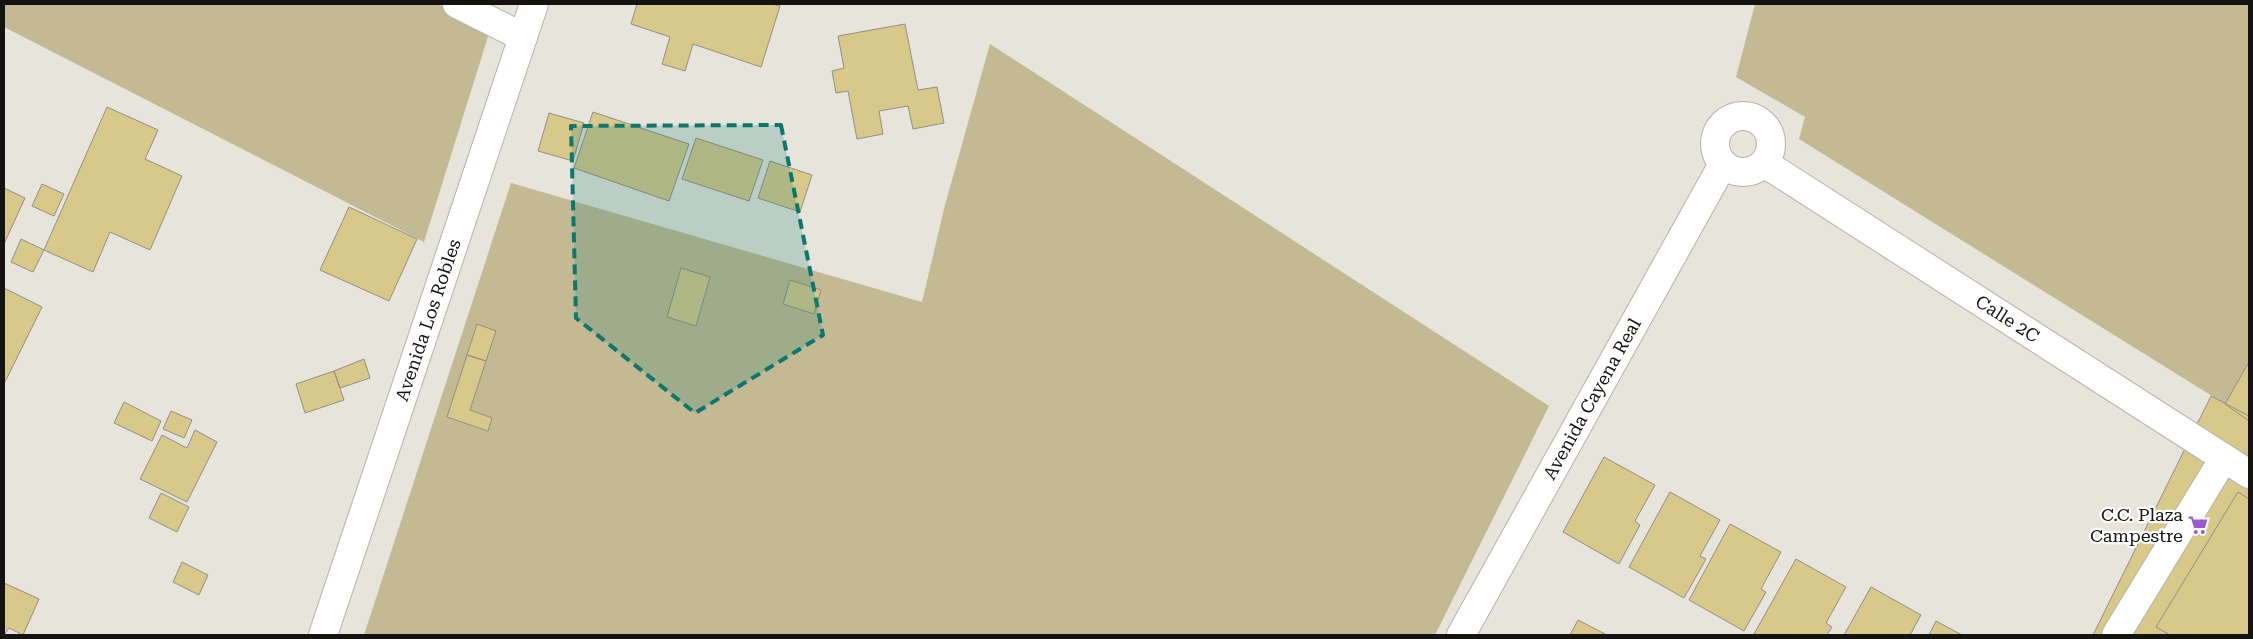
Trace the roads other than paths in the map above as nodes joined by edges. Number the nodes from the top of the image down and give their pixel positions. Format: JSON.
{"nodes":[{"id":1,"x":457,"y":4,"type":"edge"},
{"id":2,"x":534,"y":4,"type":"edge"},
{"id":3,"x":523,"y":37,"type":"junction"},
{"id":4,"x":1764,"y":163,"type":"junction"},
{"id":5,"x":1723,"y":164,"type":"junction"},
{"id":6,"x":2224,"y":458,"type":"junction"},
{"id":7,"x":2249,"y":474,"type":"edge"},
{"id":8,"x":323,"y":635,"type":"edge"},
{"id":9,"x":1461,"y":635,"type":"edge"},
{"id":10,"x":2116,"y":635,"type":"edge"}],
"edges":[{"from":1,"to":3,"type":"street"},
{"from":2,"to":3,"type":"street","name":"Avenida Los Robles"},
{"from":3,"to":8,"type":"street","name":"Avenida Los Robles"},
{"from":4,"to":5,"type":"street"},
{"from":4,"to":5,"type":"street"},
{"from":4,"to":6,"type":"street","name":"Calle 2C"},
{"from":5,"to":9,"type":"street","name":"Avenida Cayena Real"},
{"from":6,"to":7,"type":"street","name":"Calle 2C"},
{"from":6,"to":10,"type":"street"}]}
